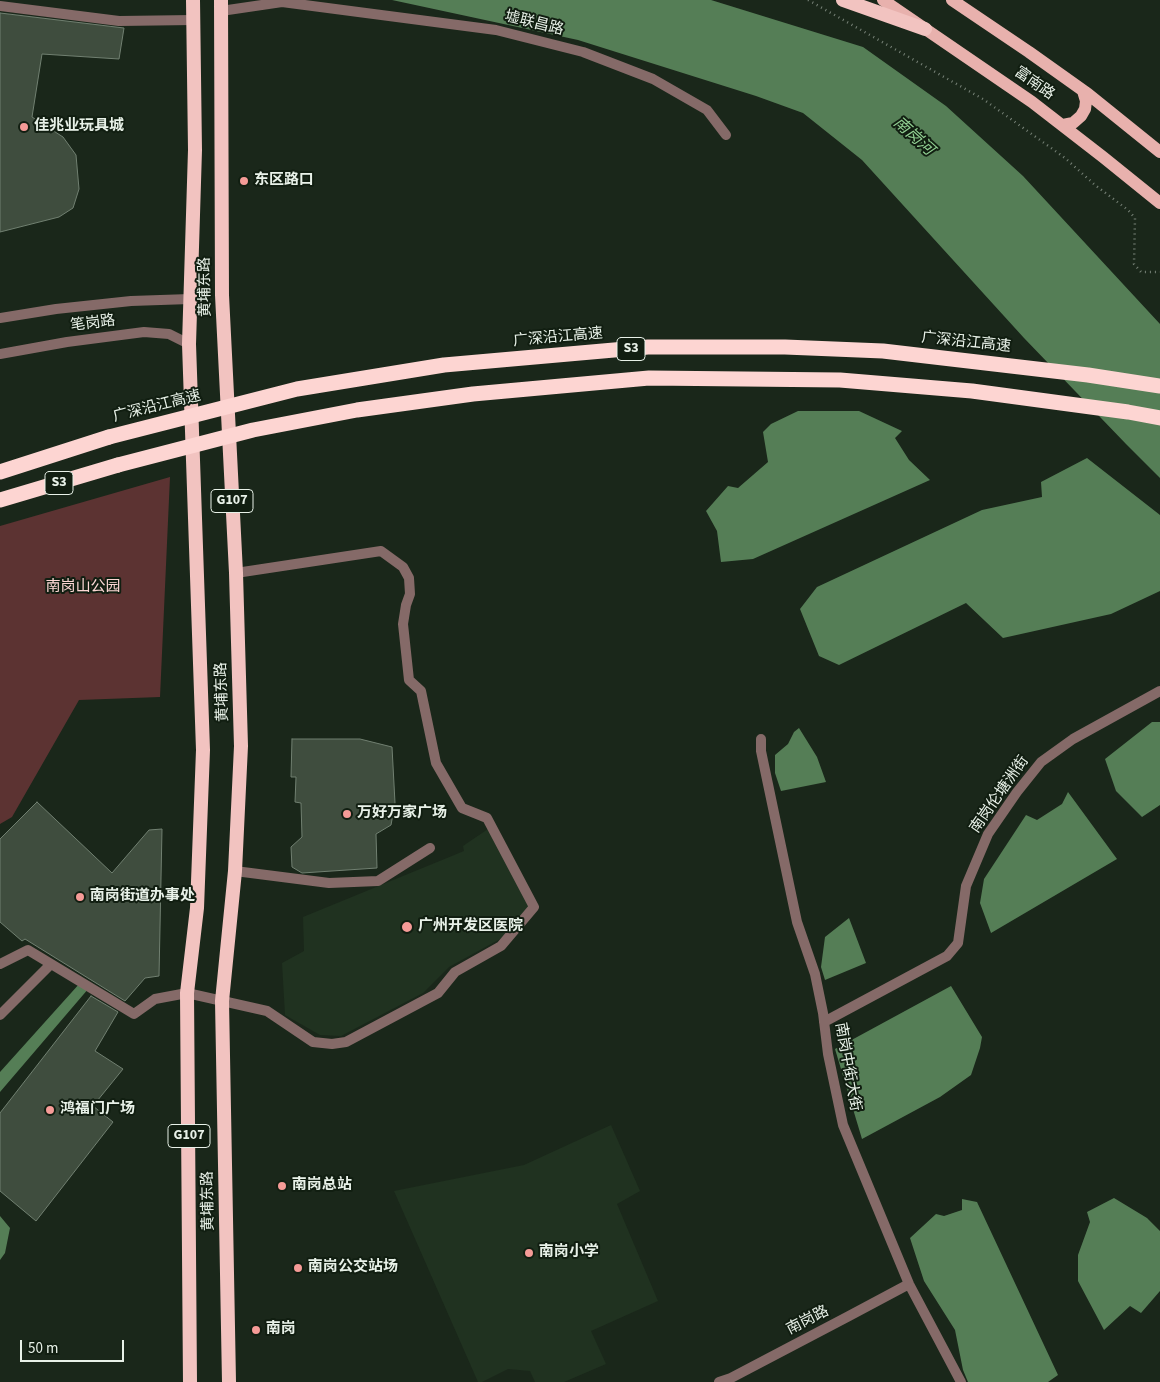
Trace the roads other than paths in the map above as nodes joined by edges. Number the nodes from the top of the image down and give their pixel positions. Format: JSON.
{"nodes":[{"id":1,"x":193,"y":0,"type":"edge"},
{"id":2,"x":842,"y":0,"type":"edge"},
{"id":3,"x":883,"y":0,"type":"edge"},
{"id":4,"x":952,"y":0,"type":"edge"},
{"id":5,"x":221,"y":5,"type":"edge"},
{"id":6,"x":0,"y":6,"type":"edge"},
{"id":7,"x":192,"y":20,"type":"junction"},
{"id":8,"x":924,"y":29,"type":"junction"},
{"id":9,"x":1083,"y":91,"type":"junction"},
{"id":10,"x":1063,"y":125,"type":"junction"},
{"id":11,"x":726,"y":135,"type":"dead end"},
{"id":12,"x":1160,"y":152,"type":"edge"},
{"id":13,"x":1160,"y":203,"type":"edge"},
{"id":14,"x":190,"y":299,"type":"junction"},
{"id":15,"x":0,"y":318,"type":"edge"},
{"id":16,"x":188,"y":344,"type":"junction"},
{"id":17,"x":0,"y":354,"type":"edge"},
{"id":18,"x":1160,"y":386,"type":"edge"},
{"id":19,"x":1160,"y":418,"type":"edge"},
{"id":20,"x":0,"y":472,"type":"edge"},
{"id":21,"x":0,"y":500,"type":"edge"},
{"id":22,"x":236,"y":573,"type":"junction"},
{"id":23,"x":1160,"y":690,"type":"edge"},
{"id":24,"x":761,"y":739,"type":"dead end"},
{"id":25,"x":430,"y":848,"type":"dead end"},
{"id":26,"x":235,"y":871,"type":"junction"},
{"id":27,"x":0,"y":964,"type":"edge"},
{"id":28,"x":51,"y":964,"type":"junction"},
{"id":29,"x":187,"y":993,"type":"junction"},
{"id":30,"x":222,"y":1002,"type":"junction"},
{"id":31,"x":0,"y":1015,"type":"edge"},
{"id":32,"x":824,"y":1022,"type":"junction"},
{"id":33,"x":909,"y":1284,"type":"junction"},
{"id":34,"x":190,"y":1382,"type":"edge"},
{"id":35,"x":229,"y":1382,"type":"edge"},
{"id":36,"x":718,"y":1382,"type":"edge"},
{"id":37,"x":961,"y":1382,"type":"edge"}],
"edges":[{"from":1,"to":7,"type":"highway","name":"黄埔东路","number":"G107"},
{"from":2,"to":8,"type":"highway"},
{"from":3,"to":8,"type":"main road","name":"富南路"},
{"from":4,"to":9,"type":"main road","name":"富南路"},
{"from":5,"to":11,"type":"street","name":"墟联昌路"},
{"from":5,"to":22,"type":"highway","name":"黄埔东路","number":"G107"},
{"from":6,"to":7,"type":"street"},
{"from":7,"to":14,"type":"highway","name":"黄埔东路","number":"G107"},
{"from":8,"to":10,"type":"main road","name":"富南路"},
{"from":9,"to":10,"type":"main road"},
{"from":9,"to":12,"type":"main road","name":"富南路"},
{"from":10,"to":13,"type":"main road","name":"富南路"},
{"from":14,"to":15,"type":"street","name":"笔岗路"},
{"from":14,"to":16,"type":"highway","name":"黄埔东路","number":"G107"},
{"from":16,"to":17,"type":"street","name":"笔岗路"},
{"from":16,"to":29,"type":"highway","name":"黄埔东路","number":"G107"},
{"from":18,"to":20,"type":"highway","name":"广深沿江高速","number":"S3","bridge":true},
{"from":19,"to":21,"type":"highway","number":"S3","bridge":true},
{"from":22,"to":26,"type":"highway","name":"黄埔东路","number":"G107"},
{"from":22,"to":30,"type":"street"},
{"from":23,"to":32,"type":"street","name":"南岗伦塘洲街"},
{"from":24,"to":32,"type":"street","name":"南岗中街大街"},
{"from":25,"to":26,"type":"street"},
{"from":26,"to":30,"type":"highway","name":"黄埔东路","number":"G107"},
{"from":27,"to":28,"type":"street"},
{"from":28,"to":29,"type":"street"},
{"from":28,"to":31,"type":"street"},
{"from":29,"to":30,"type":"street"},
{"from":29,"to":34,"type":"highway","name":"黄埔东路","number":"G107"},
{"from":30,"to":35,"type":"highway","name":"黄埔东路","number":"G107"},
{"from":32,"to":33,"type":"street","name":"南岗中街大街"},
{"from":33,"to":36,"type":"street","name":"南岗路"},
{"from":33,"to":37,"type":"street","name":"南岗中街大街"}]}
